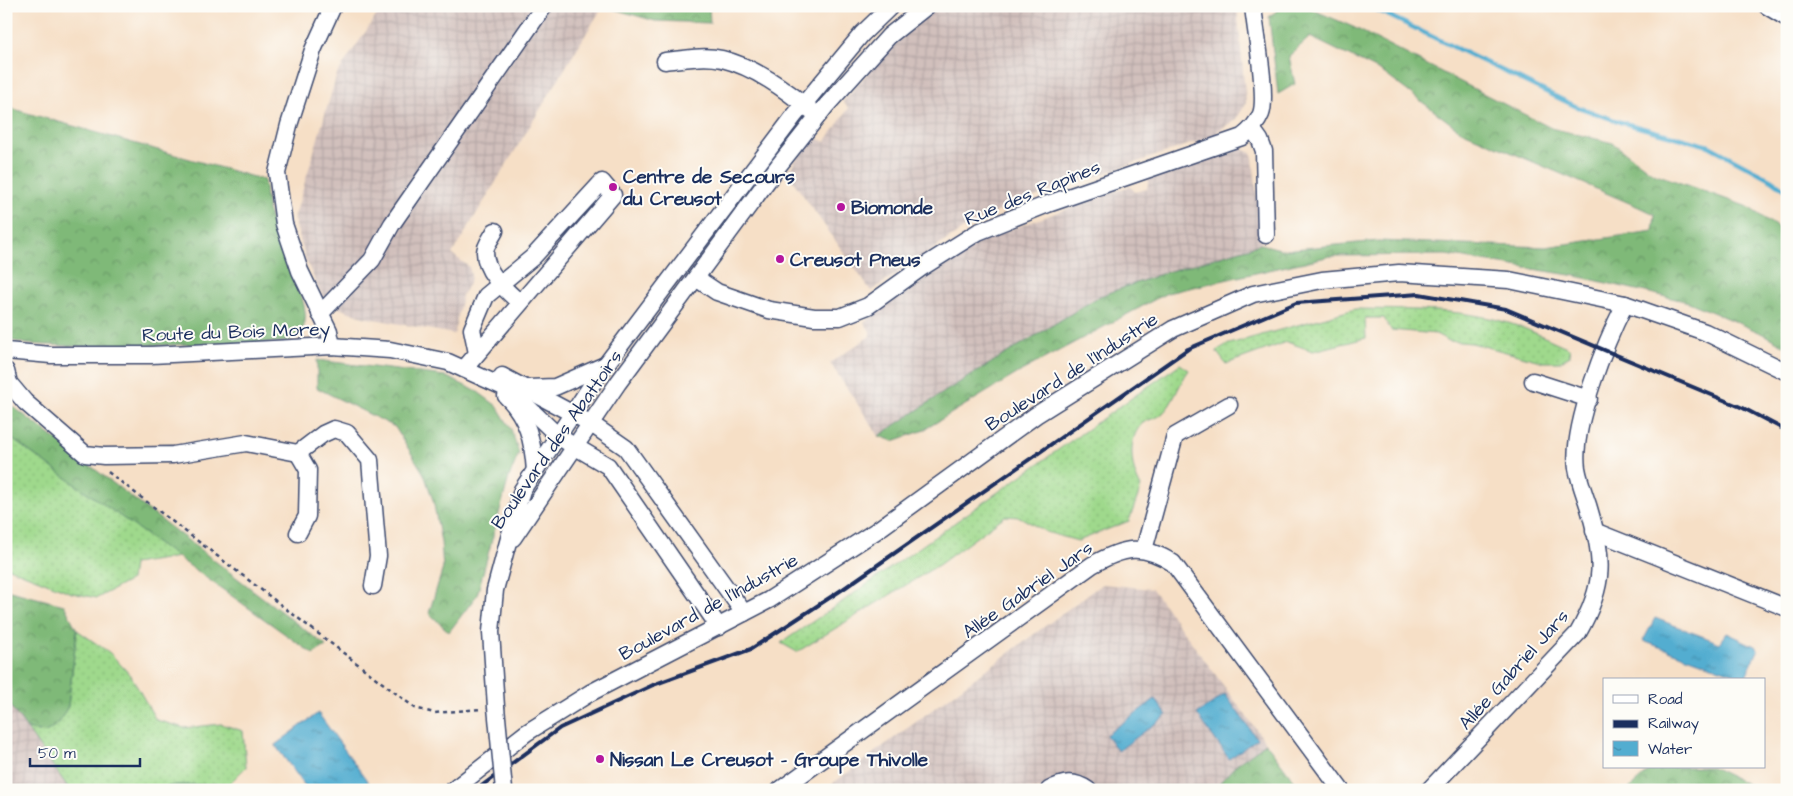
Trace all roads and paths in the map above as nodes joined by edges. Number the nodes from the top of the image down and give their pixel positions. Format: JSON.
{"nodes":[{"id":1,"x":333,"y":6,"type":"edge"},
{"id":2,"x":544,"y":6,"type":"edge"},
{"id":3,"x":891,"y":6,"type":"edge"},
{"id":4,"x":927,"y":6,"type":"edge"},
{"id":5,"x":1253,"y":6,"type":"edge"},
{"id":6,"x":1767,"y":6,"type":"edge"},
{"id":7,"x":1787,"y":18,"type":"edge"},
{"id":8,"x":665,"y":61,"type":"dead end"},
{"id":9,"x":804,"y":104,"type":"junction"},
{"id":10,"x":818,"y":115,"type":"junction"},
{"id":11,"x":1252,"y":129,"type":"junction"},
{"id":12,"x":495,"y":231,"type":"dead end"},
{"id":13,"x":1266,"y":235,"type":"dead end"},
{"id":14,"x":696,"y":278,"type":"junction"},
{"id":15,"x":500,"y":284,"type":"junction"},
{"id":16,"x":520,"y":303,"type":"junction"},
{"id":17,"x":1625,"y":304,"type":"junction"},
{"id":18,"x":320,"y":314,"type":"junction"},
{"id":19,"x":332,"y":346,"type":"junction"},
{"id":20,"x":477,"y":353,"type":"junction"},
{"id":21,"x":7,"y":354,"type":"edge"},
{"id":22,"x":607,"y":364,"type":"junction"},
{"id":23,"x":464,"y":368,"type":"junction"},
{"id":24,"x":6,"y":371,"type":"edge"},
{"id":25,"x":1787,"y":372,"type":"edge"},
{"id":26,"x":490,"y":380,"type":"junction"},
{"id":27,"x":1533,"y":382,"type":"dead end"},
{"id":28,"x":528,"y":388,"type":"junction"},
{"id":29,"x":1589,"y":399,"type":"junction"},
{"id":30,"x":1229,"y":405,"type":"dead end"},
{"id":31,"x":574,"y":414,"type":"junction"},
{"id":32,"x":590,"y":423,"type":"junction"},
{"id":33,"x":559,"y":437,"type":"junction"},
{"id":34,"x":574,"y":448,"type":"junction"},
{"id":35,"x":298,"y":453,"type":"junction"},
{"id":36,"x":85,"y":454,"type":"junction"},
{"id":37,"x":536,"y":472,"type":"junction"},
{"id":38,"x":1594,"y":531,"type":"junction"},
{"id":39,"x":298,"y":533,"type":"dead end"},
{"id":40,"x":507,"y":546,"type":"junction"},
{"id":41,"x":1144,"y":550,"type":"junction"},
{"id":42,"x":373,"y":586,"type":"dead end"},
{"id":43,"x":1787,"y":608,"type":"edge"},
{"id":44,"x":744,"y":613,"type":"junction"},
{"id":45,"x":719,"y":627,"type":"junction"},
{"id":46,"x":496,"y":707,"type":"junction"},
{"id":47,"x":453,"y":790,"type":"edge"},
{"id":48,"x":504,"y":790,"type":"edge"},
{"id":49,"x":780,"y":790,"type":"edge"},
{"id":50,"x":1049,"y":790,"type":"edge"},
{"id":51,"x":1088,"y":790,"type":"edge"},
{"id":52,"x":1341,"y":790,"type":"edge"},
{"id":53,"x":1429,"y":790,"type":"edge"}],
"edges":[{"from":1,"to":18,"type":"street"},
{"from":2,"to":18,"type":"street"},
{"from":3,"to":9,"type":"street","name":"Boulevard des Abattoirs"},
{"from":4,"to":10,"type":"street","name":"Boulevard des Abattoirs"},
{"from":5,"to":11,"type":"street"},
{"from":6,"to":7,"type":"street"},
{"from":8,"to":9,"type":"street"},
{"from":9,"to":10,"type":"street"},
{"from":9,"to":22,"type":"street","name":"Boulevard des Abattoirs"},
{"from":10,"to":14,"type":"street","name":"Boulevard des Abattoirs"},
{"from":11,"to":13,"type":"street"},
{"from":11,"to":14,"type":"street","name":"Rue des Rapines"},
{"from":12,"to":15,"type":"street"},
{"from":14,"to":32,"type":"street","name":"Boulevard des Abattoirs"},
{"from":15,"to":16,"type":"street"},
{"from":15,"to":16,"type":"street"},
{"from":15,"to":20,"type":"street"},
{"from":16,"to":20,"type":"street"},
{"from":17,"to":25,"type":"street","name":"Boulevard de l'Industrie"},
{"from":17,"to":29,"type":"street","name":"Allée Gabriel Jars"},
{"from":17,"to":44,"type":"street","name":"Boulevard de l'Industrie"},
{"from":18,"to":19,"type":"street"},
{"from":19,"to":21,"type":"street","name":"Route du Bois Morey"},
{"from":19,"to":23,"type":"street","name":"Route du Bois Morey"},
{"from":20,"to":23,"type":"street"},
{"from":22,"to":28,"type":"street","name":"Route du Bois Morey"},
{"from":22,"to":31,"type":"street","name":"Boulevard des Abattoirs"},
{"from":23,"to":26,"type":"street","name":"Route du Bois Morey"},
{"from":23,"to":28,"type":"street","name":"Route du Bois Morey"},
{"from":24,"to":36,"type":"street"},
{"from":26,"to":33,"type":"street","name":"Route du Bois Morey"},
{"from":26,"to":37,"type":"street","name":"Route du Bois Morey"},
{"from":27,"to":29,"type":"street"},
{"from":28,"to":31,"type":"street","name":"Route du Bois Morey"},
{"from":29,"to":38,"type":"street","name":"Allée Gabriel Jars"},
{"from":30,"to":41,"type":"street"},
{"from":31,"to":32,"type":"street","name":"Route du Bois Morey"},
{"from":31,"to":33,"type":"street","name":"Boulevard des Abattoirs"},
{"from":32,"to":34,"type":"street","name":"Boulevard des Abattoirs"},
{"from":32,"to":44,"type":"street","name":"Route du Bois Morey"},
{"from":33,"to":34,"type":"street","name":"Route du Bois Morey"},
{"from":33,"to":37,"type":"street","name":"Boulevard des Abattoirs"},
{"from":34,"to":40,"type":"street","name":"Boulevard des Abattoirs"},
{"from":34,"to":45,"type":"street","name":"Route du Bois Morey"},
{"from":35,"to":36,"type":"street"},
{"from":35,"to":39,"type":"street"},
{"from":35,"to":42,"type":"street"},
{"from":36,"to":46,"type":"path"},
{"from":37,"to":40,"type":"street","name":"Boulevard des Abattoirs"},
{"from":38,"to":43,"type":"street"},
{"from":38,"to":53,"type":"street","name":"Allée Gabriel Jars"},
{"from":40,"to":46,"type":"street"},
{"from":41,"to":49,"type":"street","name":"Allée Gabriel Jars"},
{"from":41,"to":52,"type":"street","name":"Allée Gabriel Jars"},
{"from":44,"to":45,"type":"street","name":"Boulevard de l'Industrie"},
{"from":45,"to":47,"type":"street","name":"Boulevard de l'Industrie"},
{"from":46,"to":48,"type":"street","bridge":true},
{"from":50,"to":51,"type":"street"}]}
